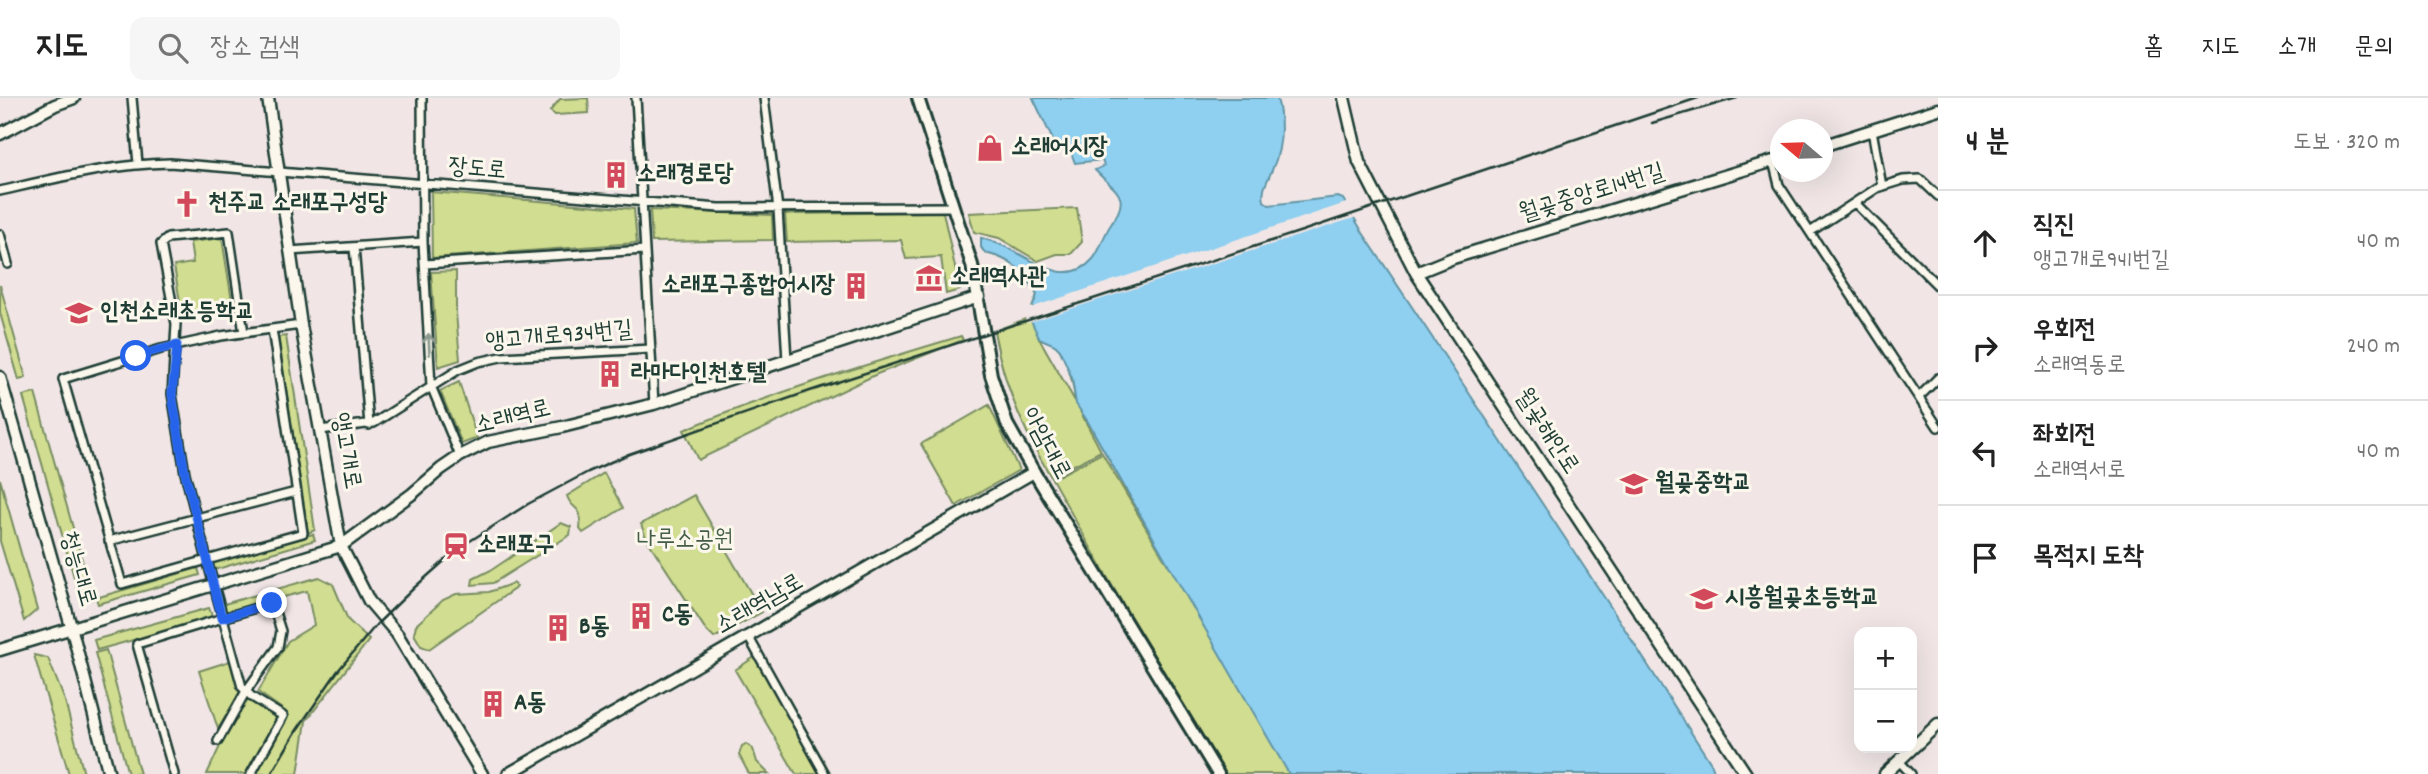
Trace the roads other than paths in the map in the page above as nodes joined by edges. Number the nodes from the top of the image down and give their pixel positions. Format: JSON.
{"nodes":[{"id":1,"x":74,"y":98,"type":"edge"},
{"id":2,"x":132,"y":98,"type":"edge"},
{"id":3,"x":268,"y":98,"type":"edge"},
{"id":4,"x":422,"y":98,"type":"edge"},
{"id":5,"x":635,"y":98,"type":"edge"},
{"id":6,"x":764,"y":98,"type":"edge"},
{"id":7,"x":918,"y":98,"type":"edge"},
{"id":8,"x":1344,"y":98,"type":"edge"},
{"id":9,"x":1938,"y":109,"type":"edge"},
{"id":10,"x":1872,"y":130,"type":"junction"},
{"id":11,"x":0,"y":134,"type":"edge"},
{"id":12,"x":1833,"y":142,"type":"edge"},
{"id":13,"x":1770,"y":162,"type":"edge"},
{"id":14,"x":138,"y":164,"type":"junction"},
{"id":15,"x":278,"y":171,"type":"junction"},
{"id":16,"x":1779,"y":182,"type":"edge"},
{"id":17,"x":421,"y":184,"type":"junction"},
{"id":18,"x":1882,"y":186,"type":"junction"},
{"id":19,"x":0,"y":191,"type":"edge"},
{"id":20,"x":1938,"y":196,"type":"edge"},
{"id":21,"x":642,"y":203,"type":"junction"},
{"id":22,"x":1855,"y":203,"type":"junction"},
{"id":23,"x":953,"y":207,"type":"junction"},
{"id":24,"x":778,"y":209,"type":"junction"},
{"id":25,"x":1810,"y":232,"type":"junction"},
{"id":26,"x":0,"y":234,"type":"edge"},
{"id":27,"x":423,"y":242,"type":"junction"},
{"id":28,"x":354,"y":247,"type":"junction"},
{"id":29,"x":645,"y":250,"type":"junction"},
{"id":30,"x":289,"y":251,"type":"junction"},
{"id":31,"x":8,"y":264,"type":"dead end"},
{"id":32,"x":425,"y":264,"type":"junction"},
{"id":33,"x":1416,"y":273,"type":"junction"},
{"id":34,"x":1938,"y":286,"type":"edge"},
{"id":35,"x":979,"y":297,"type":"junction"},
{"id":36,"x":301,"y":325,"type":"junction"},
{"id":37,"x":272,"y":329,"type":"junction"},
{"id":38,"x":244,"y":333,"type":"junction"},
{"id":39,"x":177,"y":345,"type":"junction"},
{"id":40,"x":651,"y":349,"type":"junction"},
{"id":41,"x":787,"y":360,"type":"junction"},
{"id":42,"x":0,"y":377,"type":"edge"},
{"id":43,"x":1938,"y":378,"type":"edge"},
{"id":44,"x":431,"y":386,"type":"junction"},
{"id":45,"x":1919,"y":397,"type":"junction"},
{"id":46,"x":654,"y":404,"type":"junction"},
{"id":47,"x":369,"y":425,"type":"junction"},
{"id":48,"x":1938,"y":426,"type":"edge"},
{"id":49,"x":320,"y":430,"type":"junction"},
{"id":50,"x":460,"y":456,"type":"junction"},
{"id":51,"x":1034,"y":472,"type":"junction"},
{"id":52,"x":296,"y":492,"type":"junction"},
{"id":53,"x":196,"y":518,"type":"junction"},
{"id":54,"x":109,"y":541,"type":"junction"},
{"id":55,"x":341,"y":546,"type":"junction"},
{"id":56,"x":206,"y":560,"type":"junction"},
{"id":57,"x":214,"y":585,"type":"junction"},
{"id":58,"x":222,"y":618,"type":"junction"},
{"id":59,"x":72,"y":629,"type":"junction"},
{"id":60,"x":748,"y":636,"type":"junction"},
{"id":61,"x":0,"y":650,"type":"edge"},
{"id":62,"x":246,"y":691,"type":"junction"},
{"id":63,"x":1938,"y":724,"type":"edge"},
{"id":64,"x":218,"y":741,"type":"dead end"},
{"id":65,"x":1899,"y":761,"type":"junction"},
{"id":66,"x":109,"y":774,"type":"edge"},
{"id":67,"x":174,"y":774,"type":"edge"},
{"id":68,"x":251,"y":774,"type":"edge"},
{"id":69,"x":482,"y":774,"type":"edge"},
{"id":70,"x":508,"y":774,"type":"edge"},
{"id":71,"x":825,"y":774,"type":"edge"},
{"id":72,"x":1218,"y":774,"type":"edge"},
{"id":73,"x":1746,"y":774,"type":"edge"},
{"id":74,"x":1885,"y":774,"type":"edge"},
{"id":75,"x":1911,"y":774,"type":"edge"}],
"edges":[{"from":1,"to":11,"type":"street"},
{"from":2,"to":14,"type":"street"},
{"from":3,"to":15,"type":"street","name":"앵고개로"},
{"from":4,"to":17,"type":"street"},
{"from":5,"to":21,"type":"street"},
{"from":6,"to":24,"type":"street"},
{"from":7,"to":23,"type":"main road","name":"아암대로"},
{"from":8,"to":33,"type":"street","name":"월곶해안로"},
{"from":9,"to":10,"type":"street"},
{"from":10,"to":12,"type":"street"},
{"from":10,"to":18,"type":"street"},
{"from":13,"to":33,"type":"street","name":"월곶중앙로14번길"},
{"from":14,"to":15,"type":"street","name":"장도로"},
{"from":14,"to":19,"type":"street","name":"장도로"},
{"from":15,"to":17,"type":"street","name":"장도로"},
{"from":15,"to":30,"type":"street","name":"앵고개로"},
{"from":16,"to":25,"type":"street"},
{"from":17,"to":21,"type":"street","name":"장도로"},
{"from":17,"to":27,"type":"street"},
{"from":18,"to":20,"type":"street"},
{"from":18,"to":22,"type":"street"},
{"from":21,"to":24,"type":"street","name":"장도로"},
{"from":21,"to":29,"type":"street"},
{"from":22,"to":25,"type":"street"},
{"from":22,"to":34,"type":"street"},
{"from":23,"to":24,"type":"street","name":"장도로"},
{"from":23,"to":35,"type":"main road","name":"아암대로"},
{"from":24,"to":41,"type":"street"},
{"from":25,"to":45,"type":"street"},
{"from":26,"to":31,"type":"street"},
{"from":27,"to":28,"type":"street"},
{"from":27,"to":32,"type":"street"},
{"from":28,"to":30,"type":"street"},
{"from":28,"to":47,"type":"street"},
{"from":29,"to":32,"type":"street"},
{"from":29,"to":40,"type":"street"},
{"from":30,"to":36,"type":"street","name":"앵고개로"},
{"from":44,"to":32,"type":"street","one_way":true},
{"from":33,"to":73,"type":"street","name":"월곶해안로"},
{"from":35,"to":41,"type":"street","name":"소래역로"},
{"from":35,"to":51,"type":"main road","name":"아암대로"},
{"from":36,"to":37,"type":"street"},
{"from":36,"to":49,"type":"street","name":"앵고개로"},
{"from":37,"to":38,"type":"street"},
{"from":37,"to":52,"type":"street"},
{"from":38,"to":39,"type":"street"},
{"from":38,"to":39,"type":"street"},
{"from":39,"to":53,"type":"street"},
{"from":39,"to":54,"type":"street"},
{"from":40,"to":44,"type":"street","name":"앵고개로934번길"},
{"from":40,"to":46,"type":"street"},
{"from":41,"to":46,"type":"street","name":"소래역로"},
{"from":42,"to":59,"type":"street","name":"청능대로"},
{"from":43,"to":45,"type":"street"},
{"from":44,"to":47,"type":"street","name":"앵고개로934번길"},
{"from":44,"to":50,"type":"street"},
{"from":45,"to":48,"type":"street"},
{"from":46,"to":50,"type":"street","name":"소래역로"},
{"from":47,"to":49,"type":"street","name":"앵고개로934번길"},
{"from":49,"to":55,"type":"street","name":"앵고개로"},
{"from":50,"to":55,"type":"street","name":"소래역로"},
{"from":51,"to":60,"type":"street","name":"소래역남로"},
{"from":51,"to":72,"type":"main road","name":"아암대로"},
{"from":52,"to":53,"type":"street"},
{"from":52,"to":56,"type":"street"},
{"from":53,"to":54,"type":"street"},
{"from":53,"to":56,"type":"street"},
{"from":54,"to":56,"type":"street"},
{"from":55,"to":57,"type":"street","name":"소래역로"},
{"from":55,"to":69,"type":"street","name":"앵고개로"},
{"from":56,"to":57,"type":"street"},
{"from":57,"to":58,"type":"street"},
{"from":57,"to":59,"type":"street","name":"소래역로"},
{"from":58,"to":62,"type":"street"},
{"from":58,"to":62,"type":"street"},
{"from":58,"to":67,"type":"street"},
{"from":59,"to":61,"type":"street","name":"소래역로"},
{"from":59,"to":66,"type":"street","name":"청능대로"},
{"from":60,"to":70,"type":"street","name":"소래역남로"},
{"from":60,"to":71,"type":"street"},
{"from":62,"to":64,"type":"street"},
{"from":62,"to":68,"type":"street"},
{"from":63,"to":65,"type":"street"},
{"from":65,"to":74,"type":"street"},
{"from":65,"to":75,"type":"street"}]}
